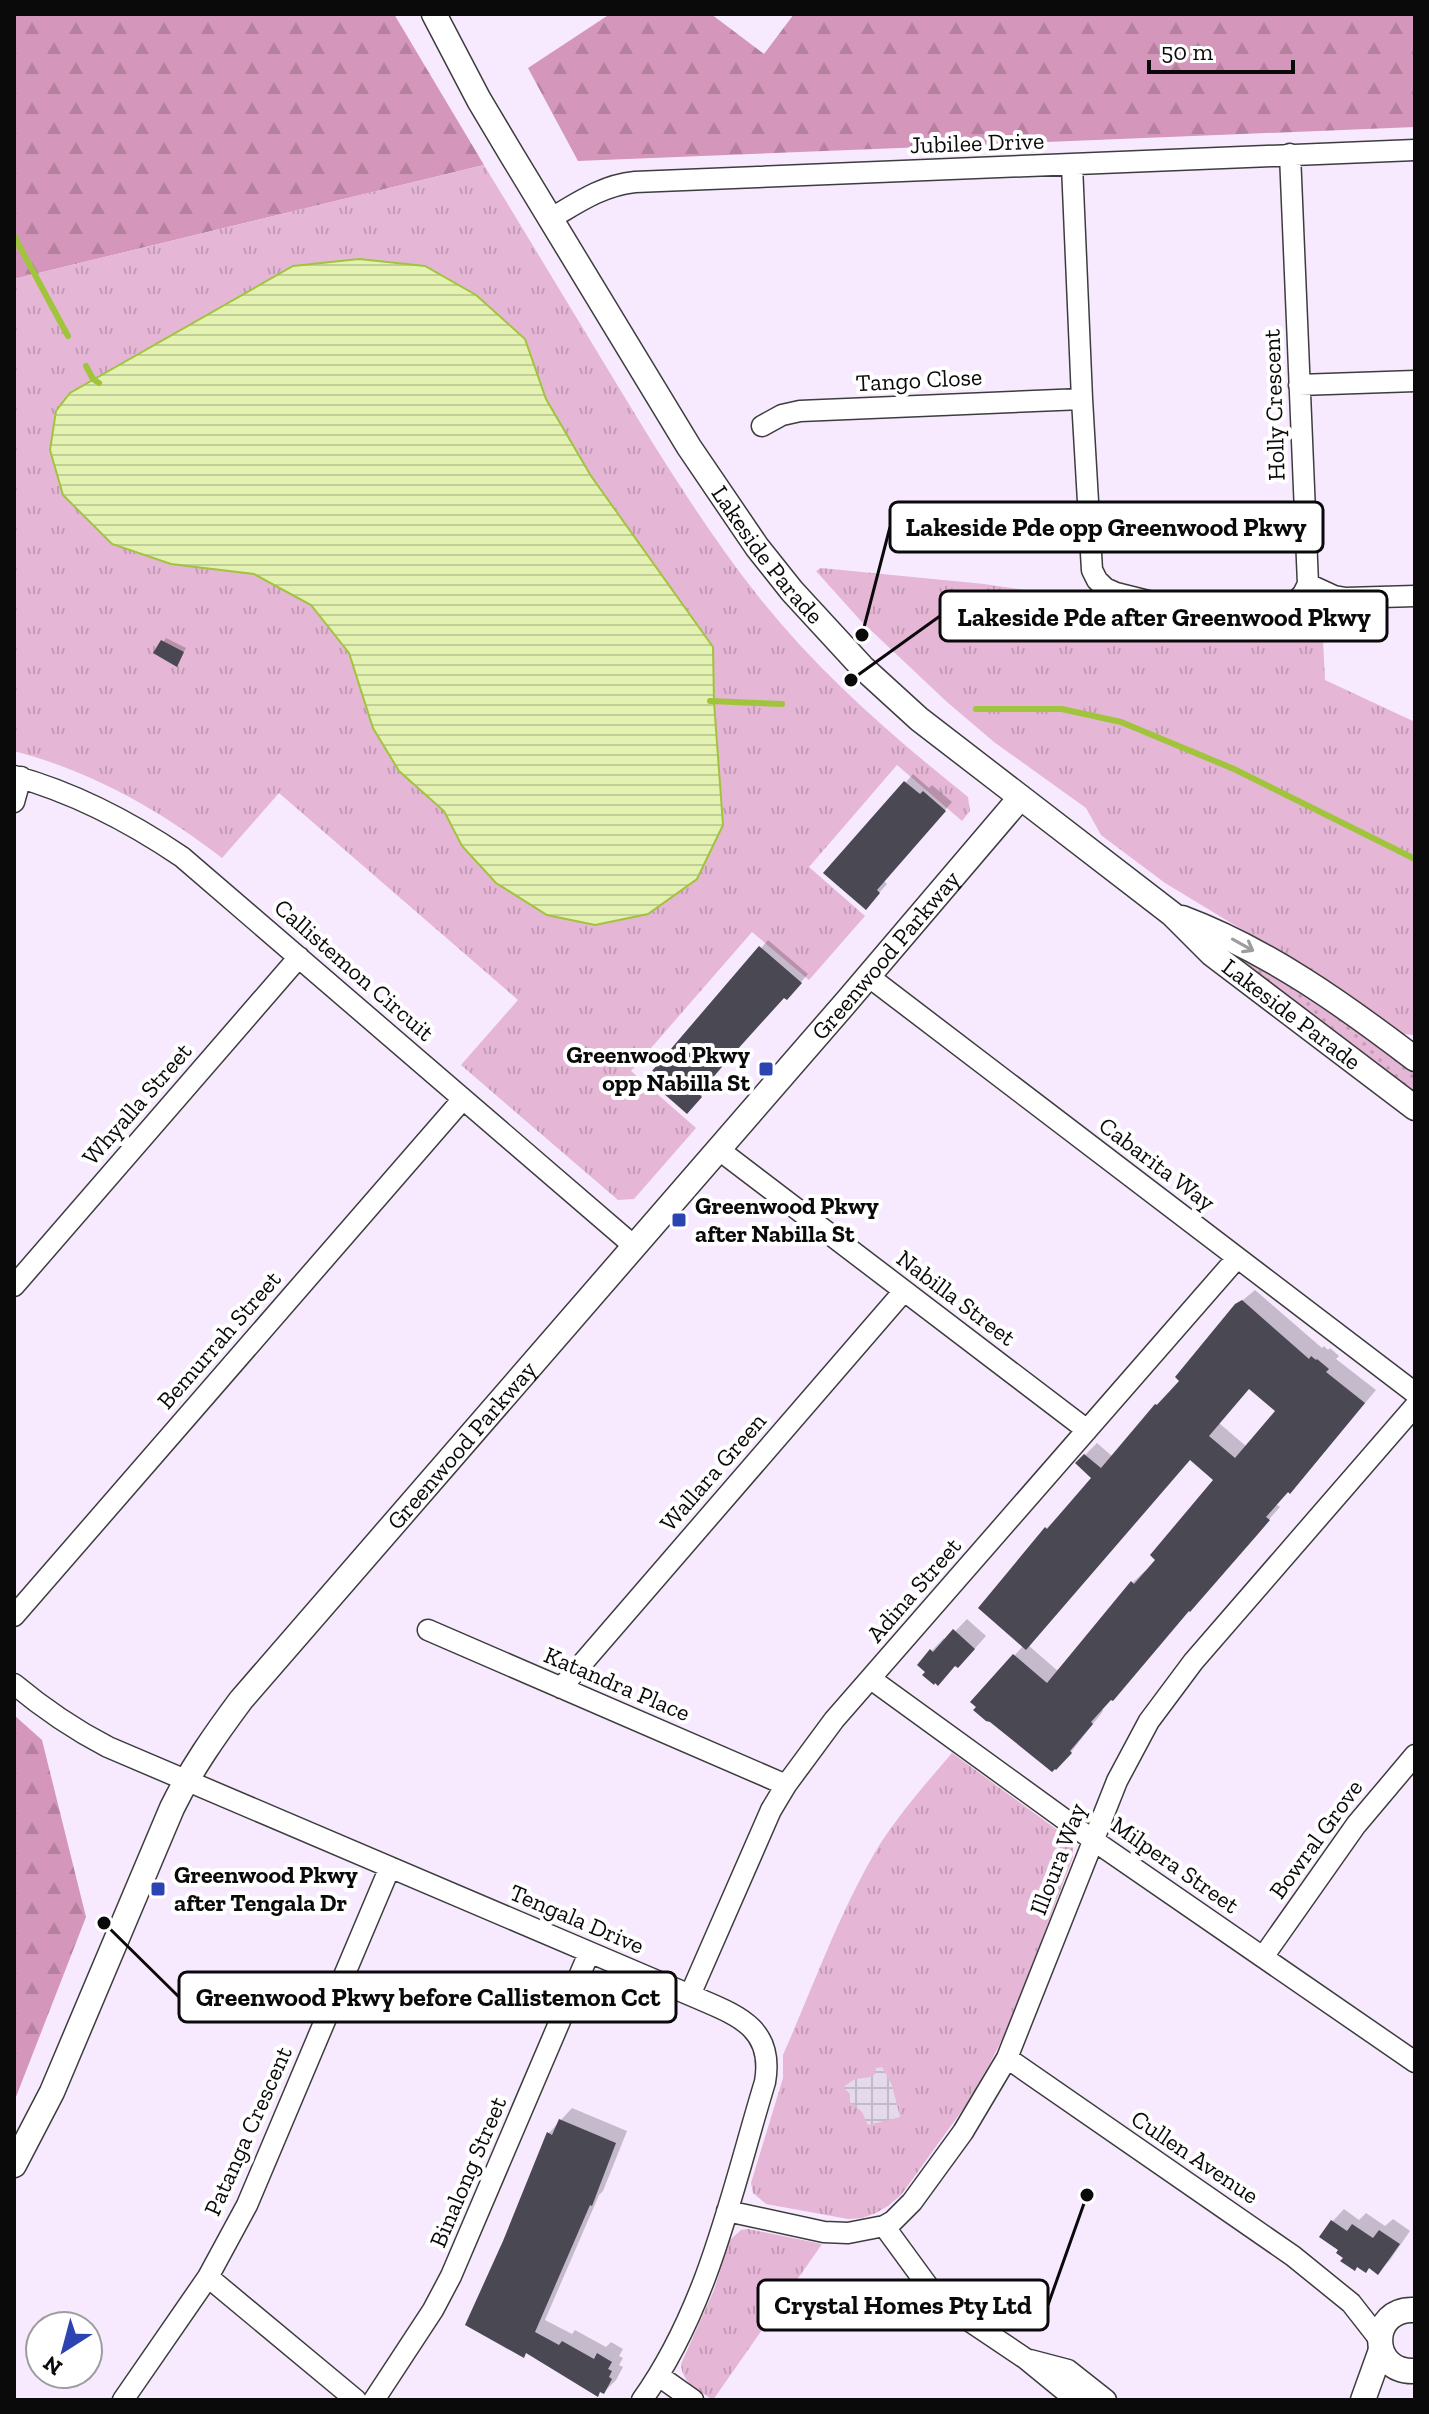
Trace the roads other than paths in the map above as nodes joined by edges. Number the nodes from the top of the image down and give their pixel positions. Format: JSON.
{"nodes":[{"id":1,"x":434,"y":14,"type":"edge"},
{"id":2,"x":1415,"y":150,"type":"edge"},
{"id":3,"x":1290,"y":154,"type":"junction"},
{"id":4,"x":1072,"y":165,"type":"junction"},
{"id":5,"x":550,"y":219,"type":"junction"},
{"id":6,"x":1415,"y":381,"type":"edge"},
{"id":7,"x":1299,"y":385,"type":"junction"},
{"id":8,"x":1082,"y":399,"type":"junction"},
{"id":9,"x":762,"y":426,"type":"dead end"},
{"id":10,"x":1308,"y":584,"type":"junction"},
{"id":11,"x":1415,"y":596,"type":"edge"},
{"id":12,"x":17,"y":776,"type":"edge"},
{"id":13,"x":1020,"y":798,"type":"junction"},
{"id":14,"x":14,"y":802,"type":"edge"},
{"id":15,"x":1172,"y":914,"type":"junction"},
{"id":16,"x":299,"y":957,"type":"junction"},
{"id":17,"x":868,"y":976,"type":"junction"},
{"id":18,"x":1415,"y":1059,"type":"edge"},
{"id":19,"x":463,"y":1099,"type":"junction"},
{"id":20,"x":1415,"y":1108,"type":"edge"},
{"id":21,"x":718,"y":1149,"type":"junction"},
{"id":22,"x":634,"y":1246,"type":"junction"},
{"id":23,"x":1237,"y":1258,"type":"junction"},
{"id":24,"x":14,"y":1286,"type":"edge"},
{"id":25,"x":904,"y":1291,"type":"junction"},
{"id":26,"x":1415,"y":1393,"type":"edge"},
{"id":27,"x":1415,"y":1406,"type":"edge"},
{"id":28,"x":1087,"y":1430,"type":"junction"},
{"id":29,"x":14,"y":1616,"type":"edge"},
{"id":30,"x":428,"y":1630,"type":"dead end"},
{"id":31,"x":871,"y":1679,"type":"junction"},
{"id":32,"x":14,"y":1684,"type":"edge"},
{"id":33,"x":561,"y":1688,"type":"junction"},
{"id":34,"x":1415,"y":1755,"type":"edge"},
{"id":35,"x":186,"y":1781,"type":"junction"},
{"id":36,"x":786,"y":1785,"type":"junction"},
{"id":37,"x":1093,"y":1840,"type":"junction"},
{"id":38,"x":390,"y":1867,"type":"junction"},
{"id":39,"x":589,"y":1953,"type":"junction"},
{"id":40,"x":1263,"y":1957,"type":"junction"},
{"id":41,"x":690,"y":1995,"type":"junction"},
{"id":42,"x":1007,"y":2058,"type":"junction"},
{"id":43,"x":1415,"y":2062,"type":"edge"},
{"id":44,"x":17,"y":2155,"type":"edge"},
{"id":45,"x":727,"y":2211,"type":"junction"},
{"id":46,"x":884,"y":2226,"type":"junction"},
{"id":47,"x":208,"y":2277,"type":"junction"},
{"id":48,"x":1415,"y":2291,"type":"edge"},
{"id":49,"x":1351,"y":2303,"type":"junction"},
{"id":50,"x":1402,"y":2313,"type":"edge"},
{"id":51,"x":1380,"y":2345,"type":"junction"},
{"id":52,"x":1026,"y":2359,"type":"junction"},
{"id":53,"x":1411,"y":2371,"type":"edge"},
{"id":54,"x":659,"y":2376,"type":"junction"},
{"id":55,"x":1365,"y":2398,"type":"edge"},
{"id":56,"x":123,"y":2400,"type":"edge"},
{"id":57,"x":356,"y":2400,"type":"edge"},
{"id":58,"x":374,"y":2400,"type":"edge"},
{"id":59,"x":642,"y":2400,"type":"edge"},
{"id":60,"x":693,"y":2400,"type":"edge"},
{"id":61,"x":1087,"y":2400,"type":"edge"},
{"id":62,"x":1106,"y":2400,"type":"edge"}],
"edges":[{"from":1,"to":5,"type":"street","name":"Lakeside Parade"},
{"from":2,"to":3,"type":"street","name":"Jubilee Drive"},
{"from":3,"to":4,"type":"street","name":"Jubilee Drive"},
{"from":3,"to":7,"type":"street","name":"Holly Crescent"},
{"from":4,"to":5,"type":"street","name":"Jubilee Drive"},
{"from":4,"to":8,"type":"street"},
{"from":5,"to":13,"type":"street","name":"Lakeside Parade"},
{"from":6,"to":7,"type":"street"},
{"from":7,"to":10,"type":"street","name":"Holly Crescent"},
{"from":8,"to":9,"type":"street","name":"Tango Close"},
{"from":8,"to":10,"type":"street"},
{"from":10,"to":11,"type":"street"},
{"from":12,"to":14,"type":"street"},
{"from":12,"to":16,"type":"street","name":"Callistemon Circuit"},
{"from":13,"to":15,"type":"street","name":"Lakeside Parade"},
{"from":13,"to":17,"type":"street","name":"Greenwood Parkway"},
{"from":15,"to":18,"type":"street","name":"Lakeside Parade","one_way":true},
{"from":15,"to":20,"type":"street","name":"Lakeside Parade"},
{"from":16,"to":19,"type":"street","name":"Callistemon Circuit"},
{"from":16,"to":24,"type":"street","name":"Whyalla Street"},
{"from":17,"to":21,"type":"street","name":"Greenwood Parkway"},
{"from":17,"to":23,"type":"street","name":"Cabarita Way"},
{"from":19,"to":22,"type":"street","name":"Callistemon Circuit"},
{"from":19,"to":29,"type":"street","name":"Bemurrah Street"},
{"from":21,"to":22,"type":"street","name":"Greenwood Parkway"},
{"from":21,"to":25,"type":"street","name":"Nabilla Street"},
{"from":22,"to":35,"type":"street","name":"Greenwood Parkway"},
{"from":23,"to":26,"type":"street","name":"Cabarita Way"},
{"from":23,"to":28,"type":"street","name":"Adina Street"},
{"from":25,"to":28,"type":"street","name":"Nabilla Street"},
{"from":25,"to":33,"type":"street","name":"Wallara Green"},
{"from":27,"to":37,"type":"street","name":"Illoura Way"},
{"from":28,"to":31,"type":"street","name":"Adina Street"},
{"from":30,"to":33,"type":"street","name":"Katandra Place"},
{"from":31,"to":36,"type":"street","name":"Adina Street"},
{"from":31,"to":37,"type":"street","name":"Milpera Street"},
{"from":32,"to":35,"type":"street"},
{"from":33,"to":36,"type":"street","name":"Katandra Place"},
{"from":34,"to":40,"type":"street","name":"Bowral Grove"},
{"from":35,"to":38,"type":"street","name":"Tengala Drive"},
{"from":35,"to":44,"type":"street","name":"Greenwood Parkway"},
{"from":36,"to":41,"type":"street","name":"Adina Street"},
{"from":37,"to":40,"type":"street","name":"Milpera Street"},
{"from":37,"to":42,"type":"street","name":"Illoura Way"},
{"from":38,"to":39,"type":"street","name":"Tengala Drive"},
{"from":38,"to":47,"type":"street","name":"Patanga Crescent"},
{"from":39,"to":41,"type":"street","name":"Tengala Drive"},
{"from":39,"to":58,"type":"street","name":"Binalong Street"},
{"from":40,"to":43,"type":"street","name":"Milpera Street"},
{"from":41,"to":45,"type":"street","name":"Tengala Drive"},
{"from":42,"to":46,"type":"street","name":"Illoura Way"},
{"from":42,"to":49,"type":"street","name":"Cullen Avenue"},
{"from":45,"to":46,"type":"street"},
{"from":45,"to":54,"type":"street","name":"Tengala Drive"},
{"from":46,"to":52,"type":"street"},
{"from":47,"to":56,"type":"street","name":"Patanga Crescent"},
{"from":47,"to":57,"type":"street"},
{"from":48,"to":50,"type":"street"},
{"from":49,"to":50,"type":"street","name":"Cullen Avenue"},
{"from":49,"to":51,"type":"street","name":"Cullen Avenue"},
{"from":50,"to":51,"type":"street"},
{"from":51,"to":53,"type":"street"},
{"from":51,"to":55,"type":"street"},
{"from":52,"to":61,"type":"street"},
{"from":52,"to":62,"type":"street"},
{"from":53,"to":55,"type":"street"},
{"from":54,"to":59,"type":"street","name":"Tengala Drive"},
{"from":54,"to":60,"type":"street"}]}
